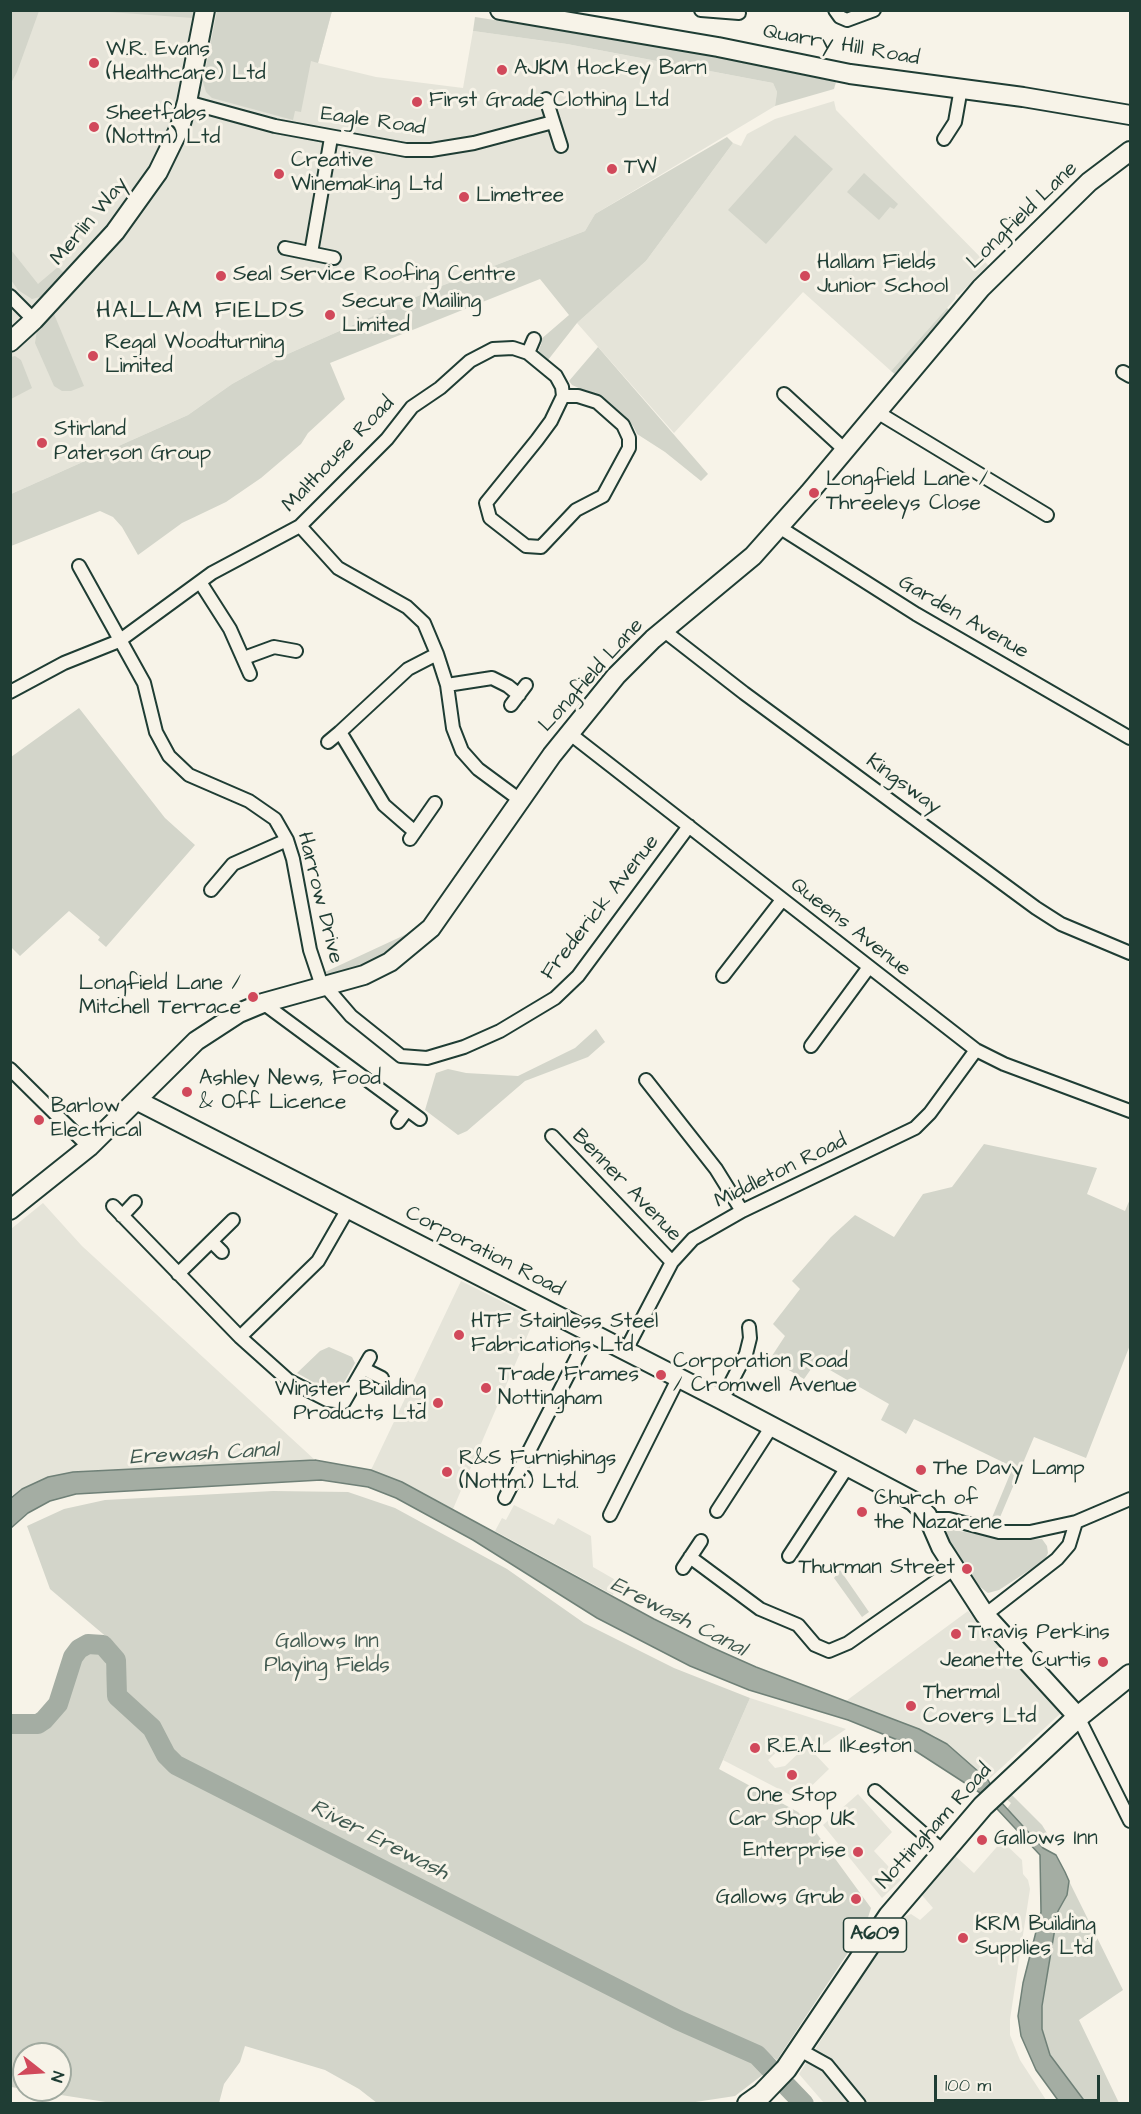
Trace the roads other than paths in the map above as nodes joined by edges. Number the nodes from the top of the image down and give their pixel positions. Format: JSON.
{"nodes":[{"id":1,"x":205,"y":10,"type":"edge"},
{"id":2,"x":500,"y":10,"type":"edge"},
{"id":3,"x":701,"y":10,"type":"edge"},
{"id":4,"x":835,"y":10,"type":"edge"},
{"id":5,"x":874,"y":10,"type":"edge"},
{"id":6,"x":739,"y":13,"type":"dead end"},
{"id":7,"x":961,"y":88,"type":"junction"},
{"id":8,"x":546,"y":99,"type":"dead end"},
{"id":9,"x":187,"y":102,"type":"junction"},
{"id":10,"x":1131,"y":115,"type":"edge"},
{"id":11,"x":553,"y":122,"type":"junction"},
{"id":12,"x":331,"y":138,"type":"junction"},
{"id":13,"x":944,"y":139,"type":"dead end"},
{"id":14,"x":561,"y":146,"type":"dead end"},
{"id":15,"x":1131,"y":151,"type":"edge"},
{"id":16,"x":285,"y":248,"type":"dead end"},
{"id":17,"x":311,"y":253,"type":"junction"},
{"id":18,"x":334,"y":258,"type":"dead end"},
{"id":19,"x":10,"y":296,"type":"edge"},
{"id":20,"x":34,"y":320,"type":"junction"},
{"id":21,"x":534,"y":339,"type":"dead end"},
{"id":22,"x":10,"y":342,"type":"edge"},
{"id":23,"x":528,"y":354,"type":"junction"},
{"id":24,"x":784,"y":394,"type":"dead end"},
{"id":25,"x":563,"y":396,"type":"junction"},
{"id":26,"x":877,"y":412,"type":"junction"},
{"id":27,"x":845,"y":450,"type":"junction"},
{"id":28,"x":1047,"y":515,"type":"dead end"},
{"id":29,"x":300,"y":526,"type":"junction"},
{"id":30,"x":779,"y":527,"type":"junction"},
{"id":31,"x":79,"y":566,"type":"dead end"},
{"id":32,"x":200,"y":582,"type":"junction"},
{"id":33,"x":663,"y":630,"type":"junction"},
{"id":34,"x":119,"y":641,"type":"junction"},
{"id":35,"x":296,"y":650,"type":"dead end"},
{"id":36,"x":437,"y":654,"type":"junction"},
{"id":37,"x":244,"y":658,"type":"junction"},
{"id":38,"x":250,"y":674,"type":"dead end"},
{"id":39,"x":447,"y":685,"type":"junction"},
{"id":40,"x":11,"y":690,"type":"edge"},
{"id":41,"x":511,"y":705,"type":"dead end"},
{"id":42,"x":340,"y":732,"type":"junction"},
{"id":43,"x":569,"y":733,"type":"junction"},
{"id":44,"x":1131,"y":738,"type":"edge"},
{"id":45,"x":328,"y":742,"type":"dead end"},
{"id":46,"x":520,"y":800,"type":"junction"},
{"id":47,"x":435,"y":803,"type":"dead end"},
{"id":48,"x":689,"y":826,"type":"junction"},
{"id":49,"x":287,"y":840,"type":"junction"},
{"id":50,"x":211,"y":890,"type":"dead end"},
{"id":51,"x":782,"y":900,"type":"junction"},
{"id":52,"x":1131,"y":953,"type":"edge"},
{"id":53,"x":868,"y":967,"type":"junction"},
{"id":54,"x":723,"y":976,"type":"dead end"},
{"id":55,"x":324,"y":988,"type":"junction"},
{"id":56,"x":263,"y":1003,"type":"junction"},
{"id":57,"x":811,"y":1046,"type":"dead end"},
{"id":58,"x":976,"y":1050,"type":"junction"},
{"id":59,"x":10,"y":1069,"type":"edge"},
{"id":60,"x":646,"y":1080,"type":"dead end"},
{"id":61,"x":138,"y":1101,"type":"junction"},
{"id":62,"x":407,"y":1110,"type":"junction"},
{"id":63,"x":1131,"y":1111,"type":"edge"},
{"id":64,"x":420,"y":1119,"type":"dead end"},
{"id":65,"x":398,"y":1122,"type":"dead end"},
{"id":66,"x":552,"y":1136,"type":"dead end"},
{"id":67,"x":89,"y":1147,"type":"junction"},
{"id":68,"x":135,"y":1202,"type":"dead end"},
{"id":69,"x":113,"y":1206,"type":"dead end"},
{"id":70,"x":349,"y":1207,"type":"junction"},
{"id":71,"x":10,"y":1210,"type":"edge"},
{"id":72,"x":742,"y":1211,"type":"junction"},
{"id":73,"x":122,"y":1216,"type":"junction"},
{"id":74,"x":233,"y":1220,"type":"dead end"},
{"id":75,"x":212,"y":1242,"type":"junction"},
{"id":76,"x":222,"y":1252,"type":"dead end"},
{"id":77,"x":672,"y":1262,"type":"junction"},
{"id":78,"x":178,"y":1274,"type":"junction"},
{"id":79,"x":747,"y":1324,"type":"dead end"},
{"id":80,"x":590,"y":1332,"type":"junction"},
{"id":81,"x":240,"y":1337,"type":"junction"},
{"id":82,"x":626,"y":1350,"type":"junction"},
{"id":83,"x":370,"y":1357,"type":"dead end"},
{"id":84,"x":364,"y":1369,"type":"junction"},
{"id":85,"x":679,"y":1377,"type":"junction"},
{"id":86,"x":382,"y":1378,"type":"dead end"},
{"id":87,"x":722,"y":1400,"type":"junction"},
{"id":88,"x":772,"y":1426,"type":"junction"},
{"id":89,"x":848,"y":1466,"type":"junction"},
{"id":90,"x":506,"y":1498,"type":"dead end"},
{"id":91,"x":1131,"y":1499,"type":"edge"},
{"id":92,"x":610,"y":1507,"type":"dead end"},
{"id":93,"x":717,"y":1511,"type":"dead end"},
{"id":94,"x":929,"y":1520,"type":"junction"},
{"id":95,"x":1076,"y":1522,"type":"junction"},
{"id":96,"x":701,"y":1540,"type":"dead end"},
{"id":97,"x":789,"y":1556,"type":"dead end"},
{"id":98,"x":690,"y":1557,"type":"junction"},
{"id":99,"x":683,"y":1568,"type":"dead end"},
{"id":100,"x":955,"y":1568,"type":"junction"},
{"id":101,"x":985,"y":1615,"type":"junction"},
{"id":102,"x":1131,"y":1675,"type":"edge"},
{"id":103,"x":1078,"y":1717,"type":"junction"},
{"id":104,"x":883,"y":1793,"type":"dead end"},
{"id":105,"x":1131,"y":1821,"type":"edge"},
{"id":106,"x":943,"y":1851,"type":"junction"},
{"id":107,"x":800,"y":2050,"type":"junction"},
{"id":108,"x":748,"y":2103,"type":"edge"},
{"id":109,"x":859,"y":2103,"type":"edge"}],
"edges":[{"from":1,"to":9,"type":"street","name":"Merlin Way"},
{"from":2,"to":7,"type":"street","name":"Quarry Hill Road"},
{"from":3,"to":6,"type":"street"},
{"from":4,"to":5,"type":"street"},
{"from":7,"to":10,"type":"street","name":"Quarry Hill Road"},
{"from":7,"to":13,"type":"street"},
{"from":8,"to":11,"type":"street"},
{"from":9,"to":12,"type":"street","name":"Eagle Road"},
{"from":9,"to":20,"type":"street","name":"Merlin Way"},
{"from":11,"to":12,"type":"street","name":"Eagle Road"},
{"from":11,"to":14,"type":"street"},
{"from":12,"to":17,"type":"street"},
{"from":15,"to":26,"type":"street","name":"Longfield Lane"},
{"from":16,"to":17,"type":"street"},
{"from":17,"to":18,"type":"street"},
{"from":19,"to":20,"type":"street"},
{"from":20,"to":22,"type":"street","name":"Merlin Way"},
{"from":21,"to":23,"type":"street"},
{"from":23,"to":25,"type":"street","name":"Malthouse Road"},
{"from":23,"to":29,"type":"street","name":"Malthouse Road"},
{"from":24,"to":27,"type":"street"},
{"from":25,"to":25,"type":"street"},
{"from":26,"to":27,"type":"street","name":"Longfield Lane"},
{"from":26,"to":28,"type":"street"},
{"from":27,"to":30,"type":"street","name":"Longfield Lane"},
{"from":29,"to":32,"type":"street","name":"Malthouse Road"},
{"from":29,"to":36,"type":"street"},
{"from":30,"to":33,"type":"street","name":"Longfield Lane"},
{"from":30,"to":44,"type":"street","name":"Garden Avenue"},
{"from":31,"to":34,"type":"street","name":"Harrow Drive"},
{"from":32,"to":34,"type":"street","name":"Malthouse Road"},
{"from":32,"to":37,"type":"street"},
{"from":33,"to":43,"type":"street","name":"Longfield Lane"},
{"from":33,"to":52,"type":"street","name":"Kingsway"},
{"from":34,"to":40,"type":"street","name":"Malthouse Road"},
{"from":34,"to":49,"type":"street","name":"Harrow Drive"},
{"from":35,"to":37,"type":"street"},
{"from":36,"to":39,"type":"street"},
{"from":36,"to":42,"type":"street"},
{"from":37,"to":38,"type":"street"},
{"from":39,"to":41,"type":"street"},
{"from":39,"to":46,"type":"street"},
{"from":42,"to":45,"type":"street"},
{"from":42,"to":47,"type":"street"},
{"from":43,"to":46,"type":"street","name":"Longfield Lane"},
{"from":43,"to":48,"type":"street","name":"Queens Avenue"},
{"from":46,"to":55,"type":"street","name":"Longfield Lane"},
{"from":48,"to":51,"type":"street","name":"Queens Avenue"},
{"from":48,"to":55,"type":"street","name":"Frederick Avenue"},
{"from":49,"to":50,"type":"street"},
{"from":49,"to":55,"type":"street","name":"Harrow Drive"},
{"from":51,"to":53,"type":"street","name":"Queens Avenue"},
{"from":51,"to":54,"type":"street"},
{"from":53,"to":57,"type":"street"},
{"from":53,"to":58,"type":"street","name":"Queens Avenue"},
{"from":55,"to":56,"type":"street","name":"Longfield Lane"},
{"from":56,"to":61,"type":"street","name":"Longfield Lane"},
{"from":56,"to":62,"type":"street"},
{"from":58,"to":63,"type":"street","name":"Queens Avenue"},
{"from":58,"to":72,"type":"street","name":"Middleton Road"},
{"from":59,"to":67,"type":"street"},
{"from":60,"to":72,"type":"street"},
{"from":61,"to":67,"type":"street","name":"Longfield Lane"},
{"from":61,"to":70,"type":"street","name":"Corporation Road"},
{"from":62,"to":64,"type":"street"},
{"from":62,"to":65,"type":"street"},
{"from":66,"to":77,"type":"street","name":"Benner Avenue"},
{"from":67,"to":71,"type":"street","name":"Longfield Lane"},
{"from":68,"to":73,"type":"street"},
{"from":69,"to":73,"type":"street"},
{"from":70,"to":80,"type":"street","name":"Corporation Road"},
{"from":70,"to":81,"type":"street"},
{"from":72,"to":77,"type":"street","name":"Middleton Road"},
{"from":73,"to":78,"type":"street"},
{"from":74,"to":75,"type":"street"},
{"from":75,"to":76,"type":"street"},
{"from":75,"to":78,"type":"street"},
{"from":77,"to":82,"type":"street","name":"Middleton Road"},
{"from":78,"to":81,"type":"street"},
{"from":79,"to":87,"type":"street"},
{"from":80,"to":82,"type":"street","name":"Corporation Road"},
{"from":80,"to":90,"type":"street"},
{"from":81,"to":84,"type":"street"},
{"from":82,"to":85,"type":"street","name":"Corporation Road"},
{"from":83,"to":84,"type":"street"},
{"from":84,"to":86,"type":"street"},
{"from":85,"to":87,"type":"street","name":"Corporation Road"},
{"from":85,"to":92,"type":"street"},
{"from":87,"to":88,"type":"street","name":"Corporation Road"},
{"from":88,"to":89,"type":"street","name":"Corporation Road"},
{"from":88,"to":93,"type":"street"},
{"from":89,"to":94,"type":"street","name":"Corporation Road"},
{"from":89,"to":97,"type":"street"},
{"from":91,"to":95,"type":"street"},
{"from":94,"to":95,"type":"street"},
{"from":94,"to":100,"type":"street"},
{"from":95,"to":101,"type":"street"},
{"from":96,"to":98,"type":"street"},
{"from":98,"to":99,"type":"street"},
{"from":98,"to":100,"type":"street"},
{"from":100,"to":101,"type":"street"},
{"from":101,"to":103,"type":"street"},
{"from":102,"to":103,"type":"main road","name":"Nottingham Road","number":"A609"},
{"from":103,"to":105,"type":"street"},
{"from":103,"to":106,"type":"main road","name":"Nottingham Road","number":"A609"},
{"from":104,"to":106,"type":"street"},
{"from":106,"to":107,"type":"main road","name":"Nottingham Road","number":"A609"},
{"from":107,"to":108,"type":"main road","name":"Nottingham Road","number":"A609"},
{"from":107,"to":109,"type":"street"}]}
